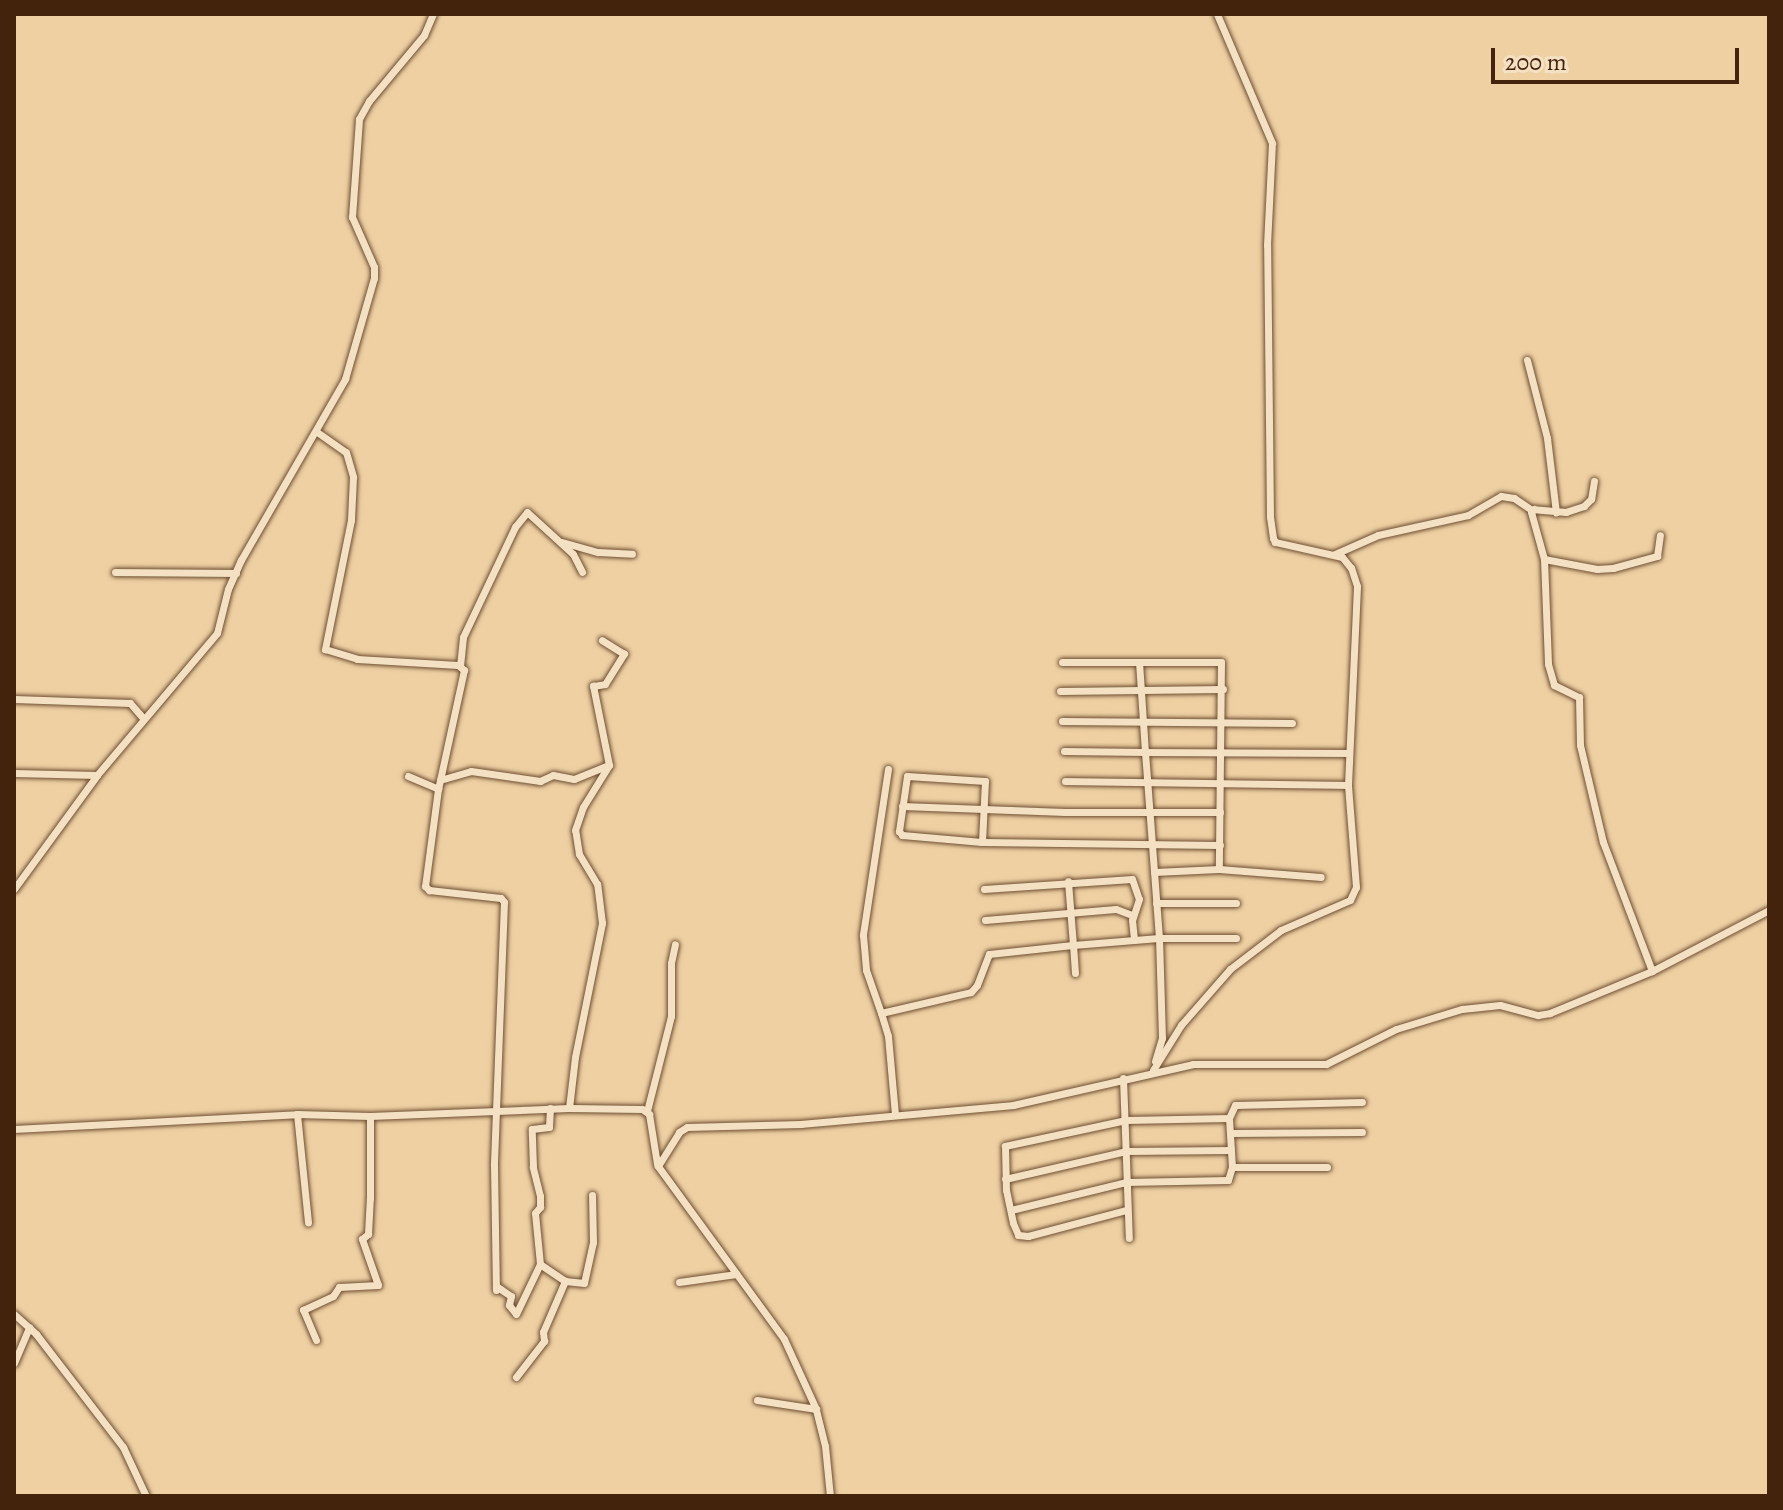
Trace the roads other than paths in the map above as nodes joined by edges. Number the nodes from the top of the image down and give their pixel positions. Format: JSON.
{"nodes":[{"id":1,"x":433,"y":14,"type":"edge"},
{"id":2,"x":1217,"y":14,"type":"edge"},
{"id":3,"x":1527,"y":360,"type":"dead end"},
{"id":4,"x":317,"y":432,"type":"junction"},
{"id":5,"x":1594,"y":481,"type":"dead end"},
{"id":6,"x":1532,"y":510,"type":"junction"},
{"id":7,"x":1556,"y":512,"type":"junction"},
{"id":8,"x":1660,"y":535,"type":"dead end"},
{"id":9,"x":562,"y":542,"type":"junction"},
{"id":10,"x":632,"y":554,"type":"dead end"},
{"id":11,"x":1335,"y":554,"type":"junction"},
{"id":12,"x":1544,"y":559,"type":"junction"},
{"id":13,"x":115,"y":572,"type":"dead end"},
{"id":14,"x":582,"y":572,"type":"dead end"},
{"id":15,"x":236,"y":573,"type":"junction"},
{"id":16,"x":602,"y":640,"type":"dead end"},
{"id":17,"x":1062,"y":662,"type":"dead end"},
{"id":18,"x":1139,"y":662,"type":"junction"},
{"id":19,"x":460,"y":666,"type":"junction"},
{"id":20,"x":1140,"y":689,"type":"junction"},
{"id":21,"x":1223,"y":689,"type":"junction"},
{"id":22,"x":1060,"y":691,"type":"dead end"},
{"id":23,"x":14,"y":699,"type":"edge"},
{"id":24,"x":143,"y":718,"type":"junction"},
{"id":25,"x":1223,"y":720,"type":"junction"},
{"id":26,"x":1062,"y":721,"type":"dead end"},
{"id":27,"x":1142,"y":721,"type":"junction"},
{"id":28,"x":1292,"y":723,"type":"dead end"},
{"id":29,"x":1064,"y":751,"type":"dead end"},
{"id":30,"x":1145,"y":752,"type":"junction"},
{"id":31,"x":1221,"y":753,"type":"junction"},
{"id":32,"x":1348,"y":753,"type":"junction"},
{"id":33,"x":609,"y":765,"type":"junction"},
{"id":34,"x":888,"y":769,"type":"dead end"},
{"id":35,"x":14,"y":773,"type":"edge"},
{"id":36,"x":97,"y":775,"type":"junction"},
{"id":37,"x":408,"y":776,"type":"dead end"},
{"id":38,"x":440,"y":780,"type":"junction"},
{"id":39,"x":1065,"y":781,"type":"dead end"},
{"id":40,"x":1147,"y":782,"type":"junction"},
{"id":41,"x":1220,"y":783,"type":"junction"},
{"id":42,"x":1348,"y":785,"type":"junction"},
{"id":43,"x":438,"y":789,"type":"junction"},
{"id":44,"x":902,"y":806,"type":"junction"},
{"id":45,"x":984,"y":810,"type":"junction"},
{"id":46,"x":1220,"y":812,"type":"junction"},
{"id":47,"x":1148,"y":814,"type":"junction"},
{"id":48,"x":982,"y":842,"type":"junction"},
{"id":49,"x":1150,"y":845,"type":"junction"},
{"id":50,"x":1220,"y":845,"type":"junction"},
{"id":51,"x":1219,"y":869,"type":"junction"},
{"id":52,"x":1154,"y":872,"type":"junction"},
{"id":53,"x":1321,"y":877,"type":"dead end"},
{"id":54,"x":1068,"y":881,"type":"junction"},
{"id":55,"x":14,"y":889,"type":"edge"},
{"id":56,"x":984,"y":889,"type":"dead end"},
{"id":57,"x":1156,"y":903,"type":"junction"},
{"id":58,"x":1236,"y":903,"type":"dead end"},
{"id":59,"x":1769,"y":910,"type":"edge"},
{"id":60,"x":1070,"y":911,"type":"junction"},
{"id":61,"x":1132,"y":915,"type":"junction"},
{"id":62,"x":985,"y":920,"type":"dead end"},
{"id":63,"x":1159,"y":938,"type":"junction"},
{"id":64,"x":1236,"y":938,"type":"dead end"},
{"id":65,"x":1134,"y":940,"type":"junction"},
{"id":66,"x":675,"y":944,"type":"dead end"},
{"id":67,"x":1073,"y":945,"type":"junction"},
{"id":68,"x":1652,"y":971,"type":"junction"},
{"id":69,"x":1075,"y":973,"type":"dead end"},
{"id":70,"x":881,"y":1013,"type":"junction"},
{"id":71,"x":1153,"y":1070,"type":"junction"},
{"id":72,"x":1123,"y":1078,"type":"junction"},
{"id":73,"x":1362,"y":1102,"type":"dead end"},
{"id":74,"x":550,"y":1108,"type":"junction"},
{"id":75,"x":569,"y":1108,"type":"junction"},
{"id":76,"x":496,"y":1110,"type":"junction"},
{"id":77,"x":647,"y":1111,"type":"junction"},
{"id":78,"x":297,"y":1114,"type":"junction"},
{"id":79,"x":895,"y":1114,"type":"junction"},
{"id":80,"x":370,"y":1116,"type":"junction"},
{"id":81,"x":1229,"y":1118,"type":"junction"},
{"id":82,"x":1126,"y":1120,"type":"junction"},
{"id":83,"x":14,"y":1129,"type":"edge"},
{"id":84,"x":1362,"y":1132,"type":"dead end"},
{"id":85,"x":1230,"y":1133,"type":"junction"},
{"id":86,"x":1231,"y":1150,"type":"junction"},
{"id":87,"x":1126,"y":1151,"type":"junction"},
{"id":88,"x":658,"y":1166,"type":"junction"},
{"id":89,"x":1232,"y":1167,"type":"junction"},
{"id":90,"x":1327,"y":1167,"type":"dead end"},
{"id":91,"x":1005,"y":1179,"type":"junction"},
{"id":92,"x":1126,"y":1182,"type":"junction"},
{"id":93,"x":592,"y":1195,"type":"dead end"},
{"id":94,"x":1011,"y":1210,"type":"junction"},
{"id":95,"x":1126,"y":1210,"type":"junction"},
{"id":96,"x":308,"y":1222,"type":"dead end"},
{"id":97,"x":1129,"y":1238,"type":"dead end"},
{"id":98,"x":540,"y":1264,"type":"junction"},
{"id":99,"x":736,"y":1274,"type":"junction"},
{"id":100,"x":565,"y":1281,"type":"junction"},
{"id":101,"x":679,"y":1282,"type":"dead end"},
{"id":102,"x":14,"y":1314,"type":"edge"},
{"id":103,"x":29,"y":1327,"type":"junction"},
{"id":104,"x":316,"y":1340,"type":"dead end"},
{"id":105,"x":14,"y":1363,"type":"edge"},
{"id":106,"x":516,"y":1377,"type":"dead end"},
{"id":107,"x":757,"y":1400,"type":"dead end"},
{"id":108,"x":816,"y":1409,"type":"junction"},
{"id":109,"x":146,"y":1496,"type":"edge"},
{"id":110,"x":830,"y":1496,"type":"edge"}],
"edges":[{"from":1,"to":4,"type":"street"},
{"from":2,"to":11,"type":"street"},
{"from":3,"to":7,"type":"street"},
{"from":4,"to":15,"type":"street"},
{"from":4,"to":19,"type":"street"},
{"from":5,"to":7,"type":"street"},
{"from":6,"to":7,"type":"street"},
{"from":6,"to":11,"type":"street"},
{"from":6,"to":12,"type":"street"},
{"from":8,"to":12,"type":"street"},
{"from":9,"to":10,"type":"street"},
{"from":9,"to":14,"type":"street"},
{"from":9,"to":19,"type":"street"},
{"from":11,"to":32,"type":"street"},
{"from":12,"to":68,"type":"street"},
{"from":13,"to":15,"type":"street"},
{"from":15,"to":24,"type":"street"},
{"from":16,"to":33,"type":"street"},
{"from":17,"to":18,"type":"street"},
{"from":18,"to":20,"type":"street"},
{"from":18,"to":21,"type":"street"},
{"from":19,"to":38,"type":"street"},
{"from":20,"to":21,"type":"street"},
{"from":20,"to":22,"type":"street"},
{"from":20,"to":27,"type":"street"},
{"from":21,"to":25,"type":"street"},
{"from":23,"to":24,"type":"street"},
{"from":24,"to":36,"type":"street"},
{"from":25,"to":27,"type":"street"},
{"from":25,"to":28,"type":"street"},
{"from":25,"to":31,"type":"street"},
{"from":26,"to":27,"type":"street"},
{"from":27,"to":30,"type":"street"},
{"from":29,"to":30,"type":"street"},
{"from":30,"to":31,"type":"street"},
{"from":30,"to":40,"type":"street"},
{"from":31,"to":32,"type":"street"},
{"from":31,"to":41,"type":"street"},
{"from":32,"to":42,"type":"street"},
{"from":33,"to":38,"type":"street"},
{"from":33,"to":75,"type":"street"},
{"from":34,"to":70,"type":"street"},
{"from":35,"to":36,"type":"street"},
{"from":36,"to":55,"type":"street"},
{"from":37,"to":43,"type":"street"},
{"from":38,"to":43,"type":"street"},
{"from":39,"to":40,"type":"street"},
{"from":40,"to":41,"type":"street"},
{"from":40,"to":47,"type":"street"},
{"from":41,"to":42,"type":"street"},
{"from":41,"to":46,"type":"street"},
{"from":42,"to":71,"type":"street"},
{"from":43,"to":76,"type":"street"},
{"from":44,"to":45,"type":"street"},
{"from":44,"to":45,"type":"street"},
{"from":44,"to":48,"type":"street"},
{"from":45,"to":47,"type":"street"},
{"from":45,"to":48,"type":"street"},
{"from":46,"to":47,"type":"street"},
{"from":46,"to":50,"type":"street"},
{"from":47,"to":49,"type":"street"},
{"from":48,"to":49,"type":"street"},
{"from":49,"to":50,"type":"street"},
{"from":49,"to":52,"type":"street"},
{"from":50,"to":51,"type":"street"},
{"from":51,"to":52,"type":"street"},
{"from":51,"to":53,"type":"street"},
{"from":52,"to":57,"type":"street"},
{"from":54,"to":56,"type":"street"},
{"from":54,"to":60,"type":"street"},
{"from":54,"to":61,"type":"street"},
{"from":57,"to":58,"type":"street"},
{"from":57,"to":63,"type":"street"},
{"from":59,"to":68,"type":"street"},
{"from":60,"to":61,"type":"street"},
{"from":60,"to":62,"type":"street"},
{"from":60,"to":67,"type":"street"},
{"from":61,"to":65,"type":"street"},
{"from":63,"to":64,"type":"street"},
{"from":63,"to":65,"type":"street"},
{"from":63,"to":71,"type":"street"},
{"from":65,"to":67,"type":"street"},
{"from":66,"to":77,"type":"street"},
{"from":67,"to":69,"type":"street"},
{"from":67,"to":70,"type":"street"},
{"from":68,"to":71,"type":"street"},
{"from":70,"to":79,"type":"street"},
{"from":71,"to":72,"type":"street"},
{"from":72,"to":79,"type":"street"},
{"from":72,"to":82,"type":"street"},
{"from":73,"to":81,"type":"street"},
{"from":74,"to":75,"type":"street"},
{"from":74,"to":76,"type":"street"},
{"from":74,"to":98,"type":"street"},
{"from":75,"to":77,"type":"street"},
{"from":76,"to":80,"type":"street"},
{"from":76,"to":98,"type":"street"},
{"from":77,"to":88,"type":"street"},
{"from":78,"to":80,"type":"street"},
{"from":78,"to":83,"type":"street"},
{"from":78,"to":96,"type":"street"},
{"from":79,"to":88,"type":"street"},
{"from":80,"to":104,"type":"street"},
{"from":81,"to":82,"type":"street"},
{"from":81,"to":85,"type":"street"},
{"from":82,"to":87,"type":"street"},
{"from":82,"to":91,"type":"street"},
{"from":84,"to":85,"type":"street"},
{"from":85,"to":86,"type":"street"},
{"from":86,"to":87,"type":"street"},
{"from":86,"to":89,"type":"street"},
{"from":87,"to":91,"type":"street"},
{"from":87,"to":92,"type":"street"},
{"from":88,"to":99,"type":"street"},
{"from":89,"to":90,"type":"street"},
{"from":89,"to":92,"type":"street"},
{"from":91,"to":94,"type":"street"},
{"from":92,"to":94,"type":"street"},
{"from":92,"to":95,"type":"street"},
{"from":93,"to":100,"type":"street"},
{"from":94,"to":95,"type":"street"},
{"from":95,"to":97,"type":"street"},
{"from":98,"to":100,"type":"street"},
{"from":99,"to":101,"type":"street"},
{"from":99,"to":108,"type":"street"},
{"from":100,"to":106,"type":"street"},
{"from":102,"to":103,"type":"street"},
{"from":103,"to":105,"type":"street"},
{"from":103,"to":109,"type":"street"},
{"from":107,"to":108,"type":"street"},
{"from":108,"to":110,"type":"street"}]}
